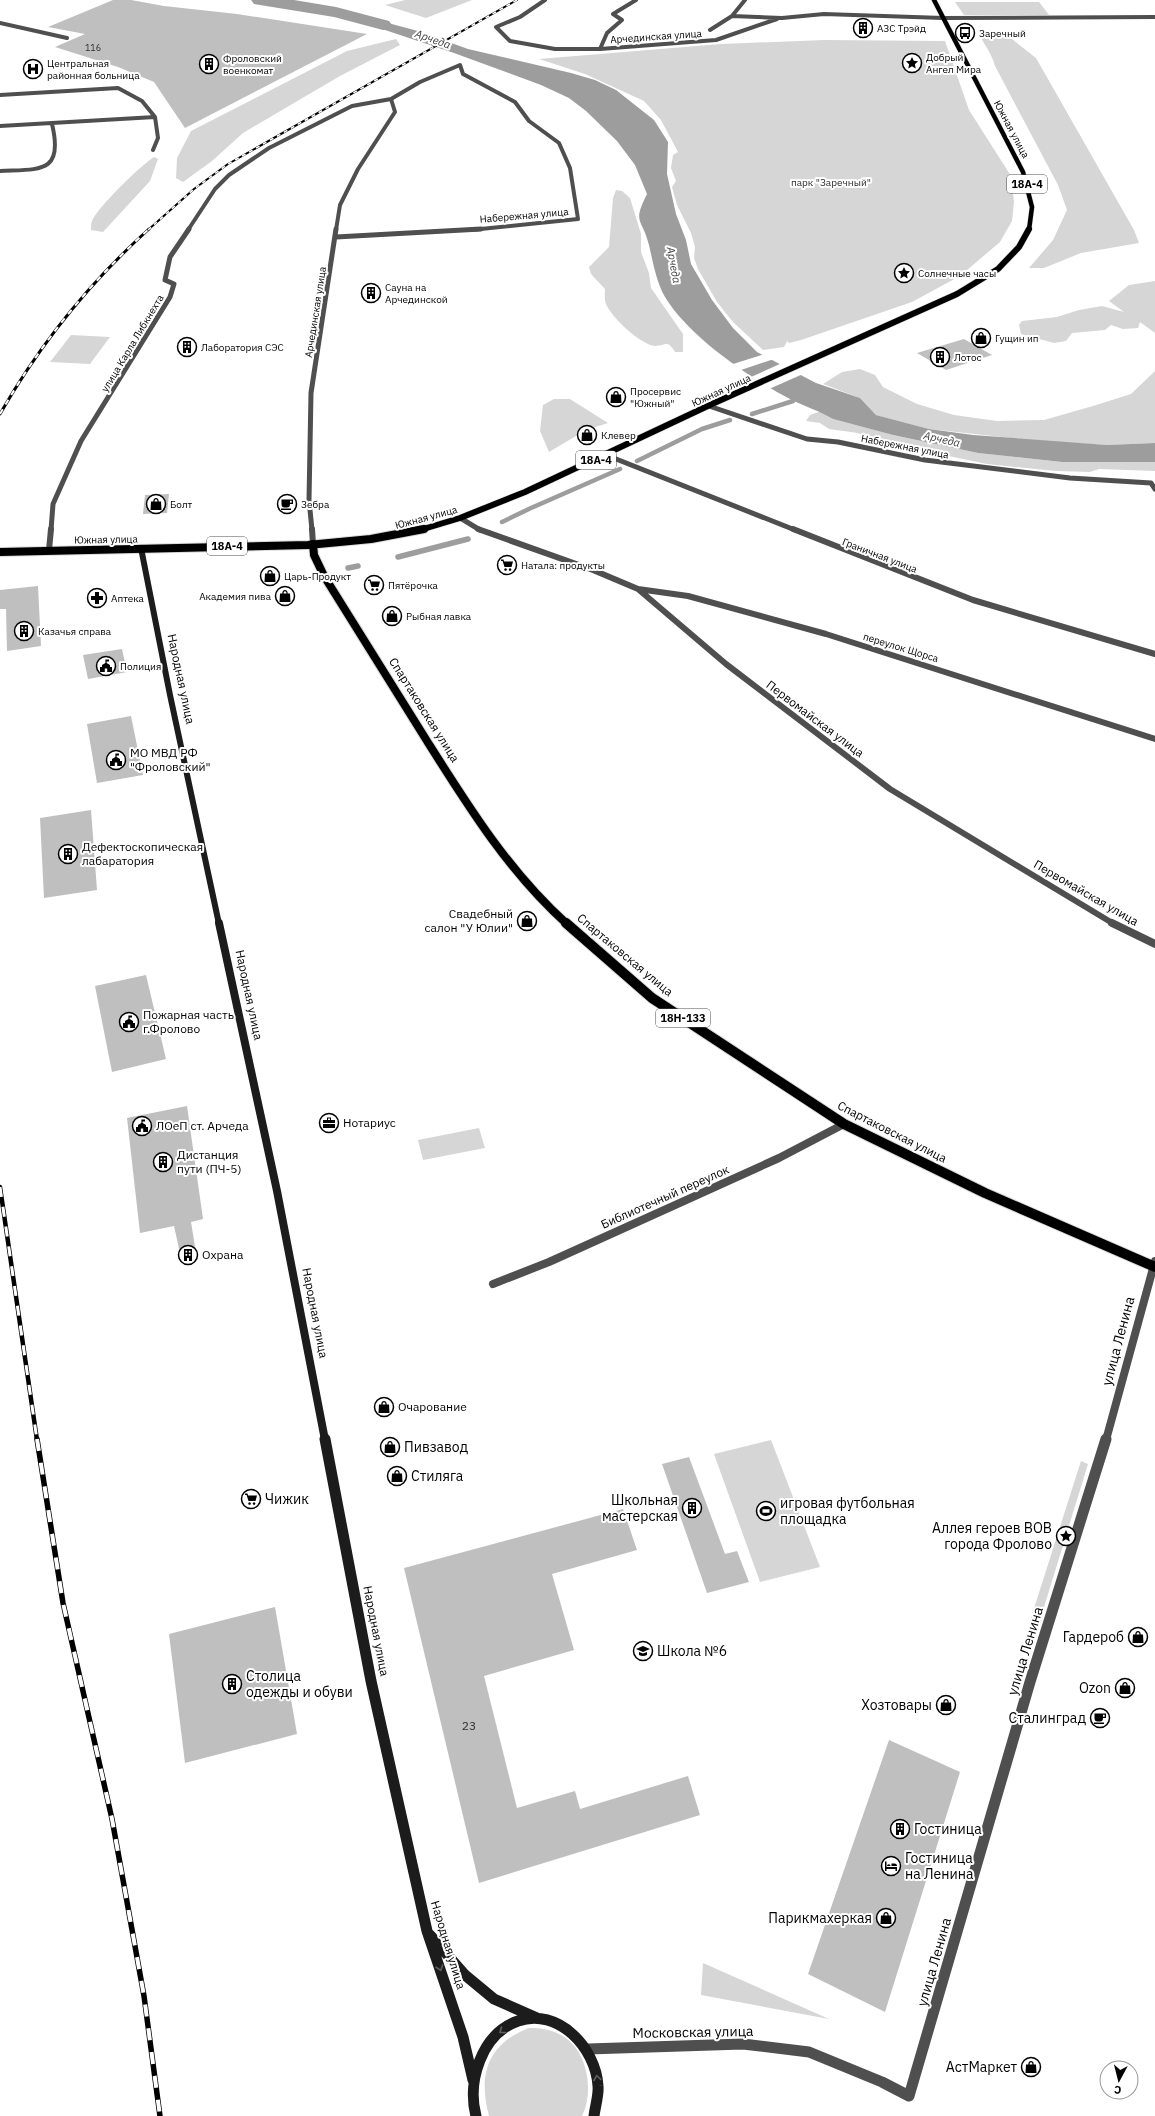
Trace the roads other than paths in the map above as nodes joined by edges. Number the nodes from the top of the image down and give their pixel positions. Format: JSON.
{"nodes":[{"id":1,"x":546,"y":0,"type":"edge"},
{"id":2,"x":636,"y":0,"type":"edge"},
{"id":3,"x":745,"y":0,"type":"edge"},
{"id":4,"x":934,"y":0,"type":"edge"},
{"id":5,"x":732,"y":16,"type":"junction"},
{"id":6,"x":1155,"y":17,"type":"edge"},
{"id":7,"x":782,"y":18,"type":"junction"},
{"id":8,"x":943,"y":18,"type":"junction"},
{"id":9,"x":0,"y":23,"type":"edge"},
{"id":10,"x":710,"y":30,"type":"dead end"},
{"id":11,"x":67,"y":38,"type":"dead end"},
{"id":12,"x":600,"y":49,"type":"junction"},
{"id":13,"x":460,"y":65,"type":"joint"},
{"id":14,"x":0,"y":96,"type":"edge"},
{"id":15,"x":391,"y":98,"type":"junction"},
{"id":16,"x":155,"y":116,"type":"junction"},
{"id":17,"x":52,"y":124,"type":"junction"},
{"id":18,"x":0,"y":126,"type":"edge"},
{"id":19,"x":154,"y":150,"type":"dead end"},
{"id":20,"x":0,"y":171,"type":"edge"},
{"id":21,"x":336,"y":237,"type":"junction"},
{"id":22,"x":709,"y":406,"type":"junction"},
{"id":23,"x":606,"y":455,"type":"junction"},
{"id":24,"x":1155,"y":489,"type":"edge"},
{"id":25,"x":462,"y":518,"type":"junction"},
{"id":26,"x":313,"y":544,"type":"junction"},
{"id":27,"x":141,"y":548,"type":"junction"},
{"id":28,"x":50,"y":550,"type":"junction"},
{"id":29,"x":0,"y":552,"type":"edge"},
{"id":30,"x":638,"y":589,"type":"junction"},
{"id":31,"x":1155,"y":654,"type":"edge"},
{"id":32,"x":1155,"y":739,"type":"edge"},
{"id":33,"x":1155,"y":944,"type":"edge"},
{"id":34,"x":844,"y":1124,"type":"junction"},
{"id":35,"x":1154,"y":1265,"type":"edge"},
{"id":36,"x":493,"y":1284,"type":"dead end"},
{"id":37,"x":427,"y":1931,"type":"junction"},
{"id":38,"x":537,"y":2018,"type":"junction"},
{"id":39,"x":588,"y":2049,"type":"junction"},
{"id":40,"x":473,"y":2080,"type":"junction"},
{"id":41,"x":909,"y":2096,"type":"joint"},
{"id":42,"x":476,"y":2116,"type":"edge"},
{"id":43,"x":594,"y":2116,"type":"edge"}],
"edges":[{"from":1,"to":12,"type":"street","name":"Арчединская улица"},
{"from":2,"to":12,"type":"street","name":"Арчединская улица"},
{"from":3,"to":5,"type":"street","name":"Арчединская улица"},
{"from":4,"to":8,"type":"main road","number":"18А-4"},
{"from":5,"to":7,"type":"street","name":"Арчединская улица"},
{"from":5,"to":10,"type":"street","name":"Арчединская улица"},
{"from":6,"to":8,"type":"street","name":"Арчединская улица"},
{"from":7,"to":8,"type":"street","name":"Арчединская улица"},
{"from":7,"to":12,"type":"street","name":"Арчединская улица"},
{"from":8,"to":22,"type":"main road","name":"Южная улица","number":"18А-4"},
{"from":9,"to":11,"type":"street"},
{"from":13,"to":15,"type":"street","name":"улица Карла Либкнехта"},
{"from":13,"to":21,"type":"street","name":"Набережная улица"},
{"from":14,"to":16,"type":"street"},
{"from":15,"to":21,"type":"street","name":"Арчединская улица"},
{"from":15,"to":28,"type":"street","name":"улица Карла Либкнехта"},
{"from":16,"to":17,"type":"street"},
{"from":16,"to":19,"type":"street"},
{"from":17,"to":18,"type":"street"},
{"from":17,"to":20,"type":"street"},
{"from":21,"to":26,"type":"street","name":"Арчединская улица"},
{"from":22,"to":23,"type":"main road","name":"Южная улица","number":"18А-4"},
{"from":22,"to":24,"type":"street","name":"Набережная улица"},
{"from":23,"to":25,"type":"main road","name":"Южная улица","number":"18А-4"},
{"from":23,"to":31,"type":"street","name":"Граничная улица"},
{"from":25,"to":26,"type":"main road","name":"Южная улица","number":"18А-4"},
{"from":25,"to":30,"type":"street","name":"Первомайская улица"},
{"from":26,"to":27,"type":"main road","name":"Южная улица","number":"18А-4"},
{"from":26,"to":34,"type":"main road","name":"Спартаковская улица","number":"18Н-133"},
{"from":27,"to":28,"type":"main road","name":"Южная улица","number":"18А-4"},
{"from":27,"to":37,"type":"street","name":"Народная улица"},
{"from":28,"to":29,"type":"main road","name":"Южная улица","number":"18А-4"},
{"from":30,"to":32,"type":"street","name":"переулок Щорса"},
{"from":30,"to":33,"type":"street","name":"Первомайская улица"},
{"from":34,"to":35,"type":"main road","name":"Спартаковская улица","number":"18Н-133"},
{"from":34,"to":36,"type":"street","name":"Библиотечный переулок"},
{"from":35,"to":41,"type":"street","name":"улица Ленина"},
{"from":37,"to":38,"type":"street"},
{"from":37,"to":40,"type":"street","name":"Народная улица","one_way":true},
{"from":38,"to":39,"type":"street"},
{"from":38,"to":40,"type":"street","one_way":true},
{"from":39,"to":41,"type":"street","name":"Московская улица"},
{"from":43,"to":39,"type":"street","one_way":true},
{"from":40,"to":42,"type":"street"}]}
